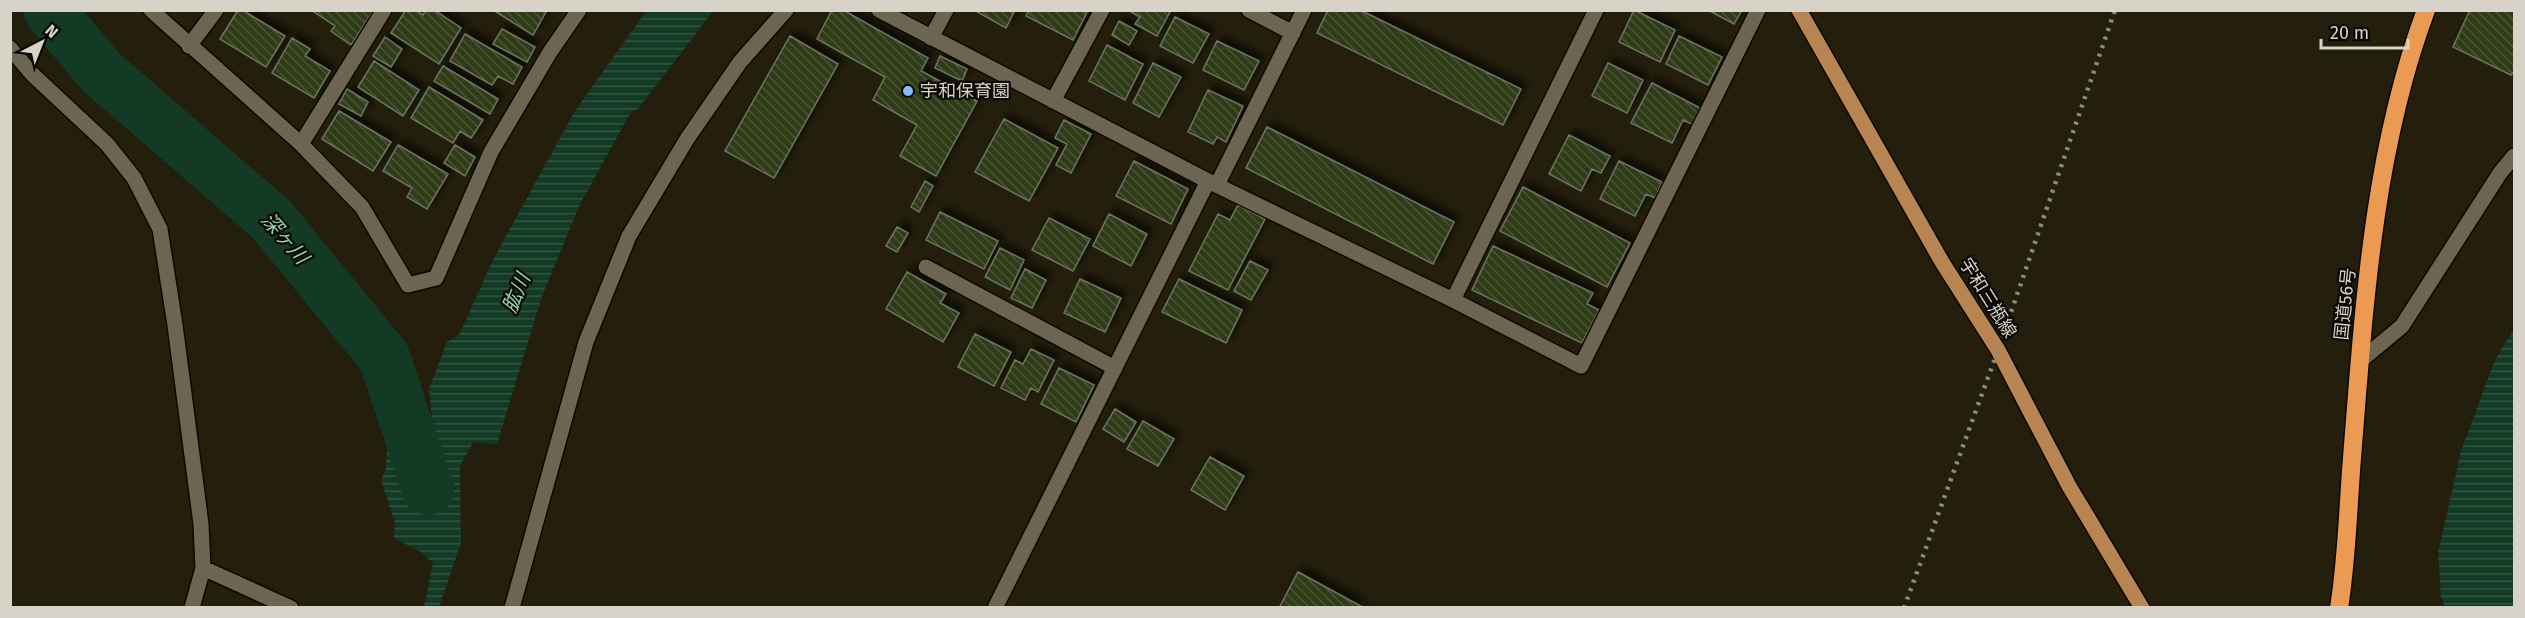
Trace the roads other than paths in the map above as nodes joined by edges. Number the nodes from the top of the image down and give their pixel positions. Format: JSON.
{"nodes":[{"id":1,"x":151,"y":10,"type":"edge"},
{"id":2,"x":216,"y":10,"type":"edge"},
{"id":3,"x":384,"y":10,"type":"edge"},
{"id":4,"x":579,"y":10,"type":"edge"},
{"id":5,"x":786,"y":10,"type":"edge"},
{"id":6,"x":879,"y":10,"type":"edge"},
{"id":7,"x":946,"y":10,"type":"edge"},
{"id":8,"x":1102,"y":10,"type":"edge"},
{"id":9,"x":1249,"y":10,"type":"edge"},
{"id":10,"x":1304,"y":10,"type":"edge"},
{"id":11,"x":1596,"y":10,"type":"edge"},
{"id":12,"x":1758,"y":10,"type":"edge"},
{"id":13,"x":1799,"y":10,"type":"edge"},
{"id":14,"x":2426,"y":10,"type":"edge"},
{"id":15,"x":1293,"y":33,"type":"junction"},
{"id":16,"x":931,"y":38,"type":"junction"},
{"id":17,"x":189,"y":46,"type":"junction"},
{"id":18,"x":10,"y":48,"type":"edge"},
{"id":19,"x":1053,"y":101,"type":"junction"},
{"id":20,"x":301,"y":144,"type":"junction"},
{"id":21,"x":2514,"y":156,"type":"edge"},
{"id":22,"x":1213,"y":183,"type":"junction"},
{"id":23,"x":926,"y":267,"type":"dead end"},
{"id":24,"x":1453,"y":300,"type":"junction"},
{"id":25,"x":2360,"y":361,"type":"junction"},
{"id":26,"x":1115,"y":368,"type":"junction"},
{"id":27,"x":203,"y":568,"type":"junction"},
{"id":28,"x":192,"y":608,"type":"edge"},
{"id":29,"x":291,"y":608,"type":"edge"},
{"id":30,"x":512,"y":608,"type":"edge"},
{"id":31,"x":995,"y":608,"type":"edge"},
{"id":32,"x":2142,"y":608,"type":"edge"},
{"id":33,"x":2339,"y":608,"type":"edge"}],
"edges":[{"from":1,"to":17,"type":"street"},
{"from":2,"to":17,"type":"street"},
{"from":3,"to":20,"type":"street"},
{"from":4,"to":20,"type":"street"},
{"from":5,"to":30,"type":"street"},
{"from":6,"to":16,"type":"street"},
{"from":7,"to":16,"type":"street"},
{"from":8,"to":19,"type":"street"},
{"from":9,"to":15,"type":"street"},
{"from":10,"to":15,"type":"street"},
{"from":11,"to":24,"type":"street"},
{"from":12,"to":24,"type":"street"},
{"from":13,"to":32,"type":"main road","name":"宇和三瓶線"},
{"from":14,"to":25,"type":"highway","name":"国道56号"},
{"from":15,"to":22,"type":"street"},
{"from":16,"to":19,"type":"street"},
{"from":17,"to":20,"type":"street"},
{"from":18,"to":27,"type":"street"},
{"from":19,"to":22,"type":"street"},
{"from":21,"to":25,"type":"street"},
{"from":22,"to":24,"type":"street"},
{"from":22,"to":26,"type":"street"},
{"from":23,"to":26,"type":"street"},
{"from":25,"to":33,"type":"highway","name":"国道56号"},
{"from":26,"to":31,"type":"street"},
{"from":27,"to":28,"type":"street"},
{"from":27,"to":29,"type":"street"}]}
